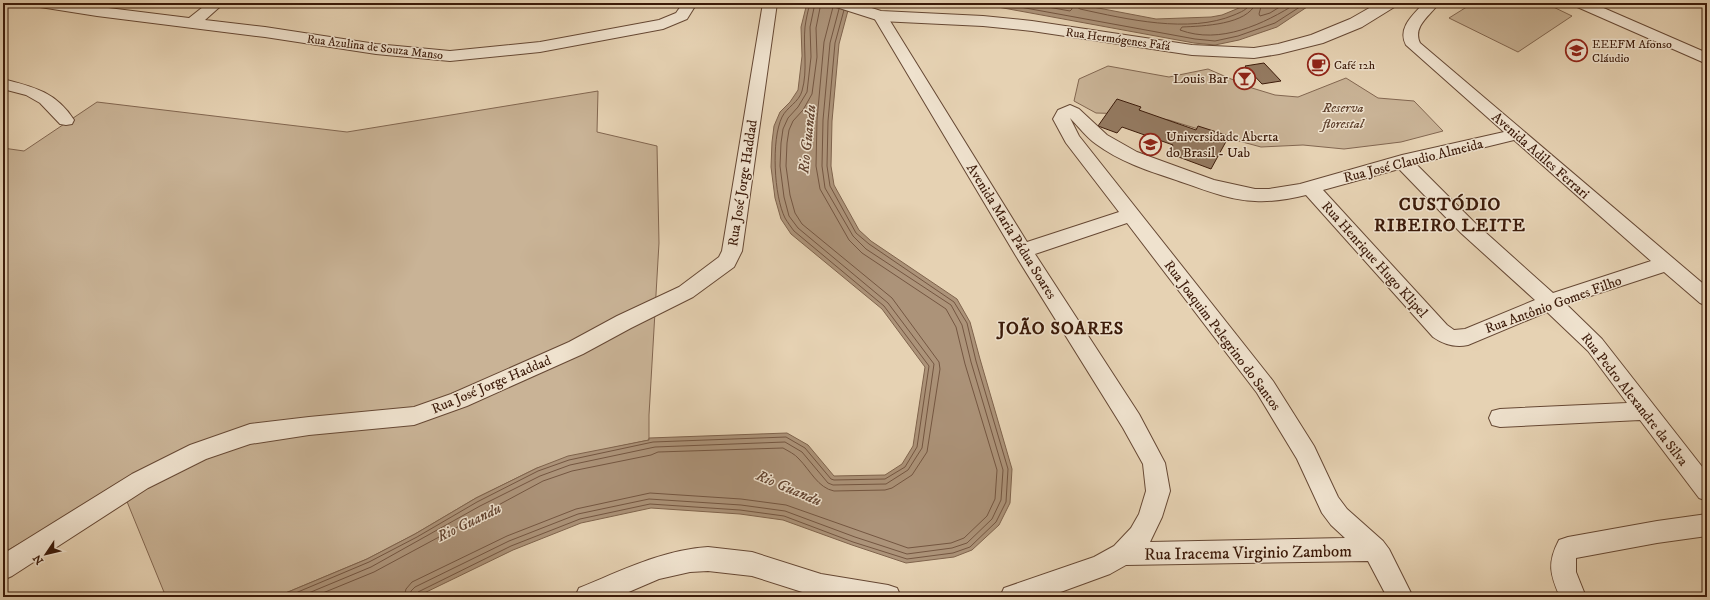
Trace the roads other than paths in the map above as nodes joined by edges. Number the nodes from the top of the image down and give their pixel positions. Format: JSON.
{"nodes":[{"id":1,"x":40,"y":3,"type":"edge"},
{"id":2,"x":217,"y":3,"type":"edge"},
{"id":3,"x":690,"y":3,"type":"edge"},
{"id":4,"x":770,"y":3,"type":"edge"},
{"id":5,"x":838,"y":3,"type":"edge"},
{"id":6,"x":1390,"y":3,"type":"edge"},
{"id":7,"x":1432,"y":3,"type":"edge"},
{"id":8,"x":1580,"y":3,"type":"edge"},
{"id":9,"x":880,"y":16,"type":"junction"},
{"id":10,"x":193,"y":23,"type":"junction"},
{"id":11,"x":1707,"y":59,"type":"edge"},
{"id":12,"x":3,"y":84,"type":"edge"},
{"id":13,"x":66,"y":120,"type":"dead end"},
{"id":14,"x":1517,"y":134,"type":"junction"},
{"id":15,"x":1402,"y":162,"type":"junction"},
{"id":16,"x":1310,"y":187,"type":"junction"},
{"id":17,"x":1131,"y":215,"type":"junction"},
{"id":18,"x":1023,"y":252,"type":"junction"},
{"id":19,"x":1667,"y":263,"type":"junction"},
{"id":20,"x":1707,"y":298,"type":"edge"},
{"id":21,"x":1550,"y":302,"type":"junction"},
{"id":22,"x":1440,"y":331,"type":"joint"},
{"id":23,"x":1645,"y":411,"type":"junction"},
{"id":24,"x":1500,"y":418,"type":"dead end"},
{"id":25,"x":1707,"y":491,"type":"edge"},
{"id":26,"x":1707,"y":525,"type":"edge"},
{"id":27,"x":1374,"y":549,"type":"junction"},
{"id":28,"x":1123,"y":554,"type":"junction"},
{"id":29,"x":3,"y":568,"type":"edge"},
{"id":30,"x":588,"y":597,"type":"edge"},
{"id":31,"x":888,"y":597,"type":"edge"},
{"id":32,"x":1013,"y":597,"type":"edge"},
{"id":33,"x":1400,"y":597,"type":"edge"},
{"id":34,"x":1573,"y":597,"type":"edge"}],
"edges":[{"from":1,"to":10,"type":"street","name":"Rua Azulina de Souza Manso"},
{"from":2,"to":10,"type":"street"},
{"from":3,"to":10,"type":"street","name":"Rua Azulina de Souza Manso"},
{"from":4,"to":29,"type":"street","name":"Rua José Jorge Haddad"},
{"from":5,"to":9,"type":"street","name":"Rua Hermógenes Fafá"},
{"from":6,"to":9,"type":"street","name":"Rua Hermógenes Fafá"},
{"from":7,"to":14,"type":"street","name":"Avenida Adiles Ferrari"},
{"from":8,"to":11,"type":"street"},
{"from":9,"to":18,"type":"street","name":"Avenida Maria Pádua Soares"},
{"from":12,"to":13,"type":"street"},
{"from":14,"to":15,"type":"street","name":"Rua José Claudio Almeida"},
{"from":14,"to":19,"type":"street","name":"Avenida Adiles Ferrari"},
{"from":15,"to":16,"type":"street","name":"Rua José Claudio Almeida"},
{"from":15,"to":21,"type":"street","name":"Rua Pedro Alexandre da Silva"},
{"from":16,"to":17,"type":"street","name":"Rua José Claudio Almeida"},
{"from":16,"to":22,"type":"street","name":"Rua Henrique Hugo Klipel"},
{"from":17,"to":18,"type":"street"},
{"from":17,"to":27,"type":"street","name":"Rua Joaquim Pelegrino do Santos"},
{"from":18,"to":28,"type":"street","name":"Avenida Maria Pádua Soares"},
{"from":19,"to":20,"type":"street","name":"Avenida Adiles Ferrari"},
{"from":19,"to":21,"type":"street","name":"Rua Antônio Gomes Filho"},
{"from":21,"to":22,"type":"street","name":"Rua Antônio Gomes Filho"},
{"from":21,"to":23,"type":"street","name":"Rua Pedro Alexandre da Silva"},
{"from":23,"to":24,"type":"street"},
{"from":23,"to":25,"type":"street","name":"Rua Pedro Alexandre da Silva"},
{"from":26,"to":34,"type":"street"},
{"from":27,"to":28,"type":"street","name":"Rua Iracema Virginio Zambom"},
{"from":27,"to":33,"type":"street","name":"Rua Joaquim Pelegrino do Santos"},
{"from":28,"to":32,"type":"street","name":"Avenida Maria Pádua Soares"},
{"from":30,"to":31,"type":"street"}]}
